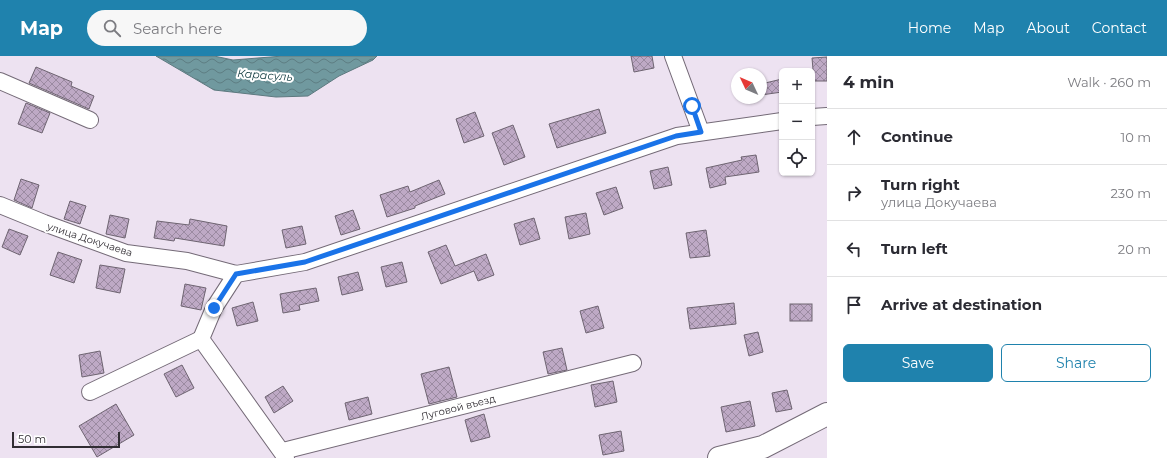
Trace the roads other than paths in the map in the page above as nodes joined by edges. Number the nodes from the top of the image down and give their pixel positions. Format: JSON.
{"nodes":[{"id":1,"x":673,"y":56,"type":"edge"},
{"id":2,"x":0,"y":81,"type":"edge"},
{"id":3,"x":827,"y":116,"type":"edge"},
{"id":4,"x":815,"y":117,"type":"edge"},
{"id":5,"x":90,"y":120,"type":"dead end"},
{"id":6,"x":779,"y":121,"type":"edge"},
{"id":7,"x":701,"y":132,"type":"junction"},
{"id":8,"x":0,"y":205,"type":"edge"},
{"id":9,"x":236,"y":274,"type":"junction"},
{"id":10,"x":201,"y":339,"type":"junction"},
{"id":11,"x":632,"y":363,"type":"dead end"},
{"id":12,"x":90,"y":392,"type":"dead end"},
{"id":13,"x":827,"y":414,"type":"edge"},
{"id":14,"x":285,"y":455,"type":"edge"},
{"id":15,"x":719,"y":458,"type":"edge"}],
"edges":[{"from":1,"to":7,"type":"street"},
{"from":2,"to":5,"type":"street"},
{"from":3,"to":4,"type":"street"},
{"from":6,"to":7,"type":"street","name":"улица Докучаева"},
{"from":7,"to":9,"type":"street","name":"улица Докучаева"},
{"from":8,"to":9,"type":"street","name":"улица Докучаева"},
{"from":9,"to":10,"type":"street"},
{"from":10,"to":12,"type":"street"},
{"from":10,"to":14,"type":"street"},
{"from":11,"to":14,"type":"street","name":"Луговой въезд"},
{"from":13,"to":15,"type":"main road"}]}
